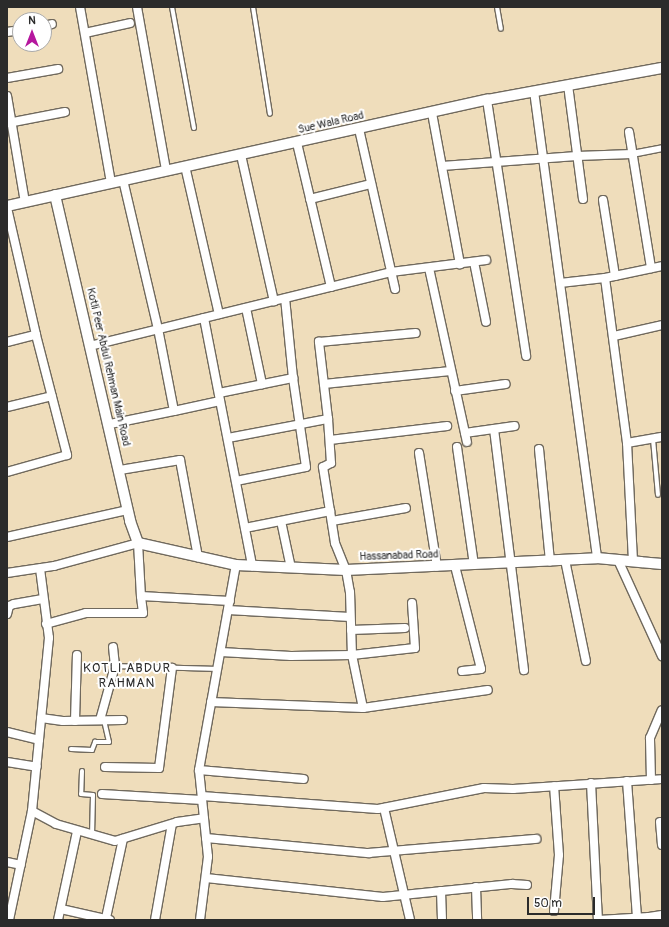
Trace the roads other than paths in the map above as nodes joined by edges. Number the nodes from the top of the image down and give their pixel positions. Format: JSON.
{"nodes":[{"id":1,"x":80,"y":7,"type":"edge"},
{"id":2,"x":136,"y":7,"type":"edge"},
{"id":3,"x":172,"y":7,"type":"edge"},
{"id":4,"x":253,"y":7,"type":"edge"},
{"id":5,"x":497,"y":7,"type":"edge"},
{"id":6,"x":130,"y":23,"type":"dead end"},
{"id":7,"x":501,"y":29,"type":"dead end"},
{"id":8,"x":85,"y":33,"type":"junction"},
{"id":9,"x":662,"y":68,"type":"edge"},
{"id":10,"x":58,"y":69,"type":"dead end"},
{"id":11,"x":7,"y":78,"type":"edge"},
{"id":12,"x":568,"y":85,"type":"junction"},
{"id":13,"x":534,"y":91,"type":"junction"},
{"id":14,"x":7,"y":96,"type":"edge"},
{"id":15,"x":487,"y":100,"type":"junction"},
{"id":16,"x":65,"y":112,"type":"dead end"},
{"id":17,"x":432,"y":112,"type":"junction"},
{"id":18,"x":270,"y":114,"type":"dead end"},
{"id":19,"x":9,"y":122,"type":"edge"},
{"id":20,"x":194,"y":128,"type":"dead end"},
{"id":21,"x":359,"y":129,"type":"junction"},
{"id":22,"x":629,"y":132,"type":"dead end"},
{"id":23,"x":297,"y":143,"type":"junction"},
{"id":24,"x":662,"y":148,"type":"edge"},
{"id":25,"x":632,"y":154,"type":"junction"},
{"id":26,"x":241,"y":155,"type":"junction"},
{"id":27,"x":577,"y":156,"type":"junction"},
{"id":28,"x":543,"y":159,"type":"junction"},
{"id":29,"x":496,"y":163,"type":"junction"},
{"id":30,"x":185,"y":166,"type":"junction"},
{"id":31,"x":442,"y":166,"type":"junction"},
{"id":32,"x":166,"y":170,"type":"junction"},
{"id":33,"x":123,"y":180,"type":"junction"},
{"id":34,"x":111,"y":183,"type":"junction"},
{"id":35,"x":371,"y":184,"type":"junction"},
{"id":36,"x":55,"y":195,"type":"junction"},
{"id":37,"x":310,"y":199,"type":"junction"},
{"id":38,"x":583,"y":199,"type":"dead end"},
{"id":39,"x":603,"y":200,"type":"dead end"},
{"id":40,"x":25,"y":202,"type":"junction"},
{"id":41,"x":7,"y":207,"type":"edge"},
{"id":42,"x":486,"y":260,"type":"dead end"},
{"id":43,"x":474,"y":262,"type":"junction"},
{"id":44,"x":460,"y":264,"type":"junction"},
{"id":45,"x":662,"y":266,"type":"edge"},
{"id":46,"x":429,"y":268,"type":"junction"},
{"id":47,"x":651,"y":268,"type":"junction"},
{"id":48,"x":391,"y":272,"type":"junction"},
{"id":49,"x":615,"y":276,"type":"junction"},
{"id":50,"x":605,"y":278,"type":"junction"},
{"id":51,"x":560,"y":283,"type":"junction"},
{"id":52,"x":331,"y":287,"type":"junction"},
{"id":53,"x":395,"y":289,"type":"dead end"},
{"id":54,"x":285,"y":298,"type":"junction"},
{"id":55,"x":274,"y":301,"type":"junction"},
{"id":56,"x":246,"y":308,"type":"junction"},
{"id":57,"x":219,"y":314,"type":"junction"},
{"id":58,"x":204,"y":318,"type":"junction"},
{"id":59,"x":486,"y":322,"type":"dead end"},
{"id":60,"x":662,"y":325,"type":"edge"},
{"id":61,"x":158,"y":329,"type":"junction"},
{"id":62,"x":416,"y":333,"type":"dead end"},
{"id":63,"x":36,"y":335,"type":"junction"},
{"id":64,"x":614,"y":336,"type":"junction"},
{"id":65,"x":7,"y":342,"type":"edge"},
{"id":66,"x":90,"y":346,"type":"junction"},
{"id":67,"x":526,"y":356,"type":"dead end"},
{"id":68,"x":450,"y":371,"type":"junction"},
{"id":69,"x":293,"y":378,"type":"junction"},
{"id":70,"x":262,"y":384,"type":"junction"},
{"id":71,"x":324,"y":384,"type":"junction"},
{"id":72,"x":506,"y":384,"type":"dead end"},
{"id":73,"x":455,"y":391,"type":"junction"},
{"id":74,"x":52,"y":396,"type":"junction"},
{"id":75,"x":220,"y":397,"type":"junction"},
{"id":76,"x":7,"y":407,"type":"edge"},
{"id":77,"x":174,"y":411,"type":"junction"},
{"id":78,"x":328,"y":419,"type":"junction"},
{"id":79,"x":110,"y":424,"type":"junction"},
{"id":80,"x":300,"y":424,"type":"junction"},
{"id":81,"x":447,"y":426,"type":"dead end"},
{"id":82,"x":515,"y":426,"type":"dead end"},
{"id":83,"x":494,"y":429,"type":"junction"},
{"id":84,"x":465,"y":433,"type":"junction"},
{"id":85,"x":662,"y":437,"type":"edge"},
{"id":86,"x":228,"y":438,"type":"junction"},
{"id":87,"x":653,"y":439,"type":"junction"},
{"id":88,"x":330,"y":440,"type":"junction"},
{"id":89,"x":467,"y":442,"type":"dead end"},
{"id":90,"x":627,"y":443,"type":"junction"},
{"id":91,"x":457,"y":448,"type":"dead end"},
{"id":92,"x":539,"y":448,"type":"dead end"},
{"id":93,"x":419,"y":453,"type":"dead end"},
{"id":94,"x":120,"y":470,"type":"junction"},
{"id":95,"x":7,"y":472,"type":"edge"},
{"id":96,"x":236,"y":481,"type":"junction"},
{"id":97,"x":658,"y":495,"type":"dead end"},
{"id":98,"x":406,"y":508,"type":"dead end"},
{"id":99,"x":128,"y":510,"type":"junction"},
{"id":100,"x":330,"y":511,"type":"junction"},
{"id":101,"x":281,"y":521,"type":"junction"},
{"id":102,"x":332,"y":521,"type":"junction"},
{"id":103,"x":245,"y":528,"type":"junction"},
{"id":104,"x":7,"y":537,"type":"edge"},
{"id":105,"x":138,"y":543,"type":"junction"},
{"id":106,"x":198,"y":557,"type":"junction"},
{"id":107,"x":597,"y":558,"type":"junction"},
{"id":108,"x":565,"y":560,"type":"junction"},
{"id":109,"x":618,"y":560,"type":"junction"},
{"id":110,"x":550,"y":561,"type":"junction"},
{"id":111,"x":633,"y":561,"type":"junction"},
{"id":112,"x":510,"y":563,"type":"junction"},
{"id":113,"x":662,"y":564,"type":"edge"},
{"id":114,"x":236,"y":565,"type":"junction"},
{"id":115,"x":474,"y":565,"type":"junction"},
{"id":116,"x":252,"y":566,"type":"junction"},
{"id":117,"x":455,"y":566,"type":"junction"},
{"id":118,"x":437,"y":567,"type":"junction"},
{"id":119,"x":291,"y":568,"type":"junction"},
{"id":120,"x":40,"y":569,"type":"junction"},
{"id":121,"x":346,"y":570,"type":"junction"},
{"id":122,"x":7,"y":573,"type":"edge"},
{"id":123,"x":141,"y":596,"type":"junction"},
{"id":124,"x":43,"y":599,"type":"junction"},
{"id":125,"x":230,"y":601,"type":"junction"},
{"id":126,"x":412,"y":603,"type":"dead end"},
{"id":127,"x":228,"y":610,"type":"junction"},
{"id":128,"x":7,"y":614,"type":"edge"},
{"id":129,"x":350,"y":616,"type":"junction"},
{"id":130,"x":46,"y":624,"type":"junction"},
{"id":131,"x":405,"y":628,"type":"dead end"},
{"id":132,"x":351,"y":630,"type":"junction"},
{"id":133,"x":113,"y":647,"type":"dead end"},
{"id":134,"x":221,"y":652,"type":"junction"},
{"id":135,"x":77,"y":655,"type":"dead end"},
{"id":136,"x":352,"y":655,"type":"junction"},
{"id":137,"x":662,"y":656,"type":"edge"},
{"id":138,"x":586,"y":661,"type":"dead end"},
{"id":139,"x":115,"y":666,"type":"junction"},
{"id":140,"x":172,"y":668,"type":"junction"},
{"id":141,"x":218,"y":669,"type":"junction"},
{"id":142,"x":524,"y":670,"type":"dead end"},
{"id":143,"x":462,"y":671,"type":"dead end"},
{"id":144,"x":488,"y":690,"type":"dead end"},
{"id":145,"x":211,"y":702,"type":"junction"},
{"id":146,"x":363,"y":708,"type":"junction"},
{"id":147,"x":662,"y":710,"type":"edge"},
{"id":148,"x":41,"y":718,"type":"junction"},
{"id":149,"x":102,"y":720,"type":"junction"},
{"id":150,"x":123,"y":720,"type":"dead end"},
{"id":151,"x":75,"y":721,"type":"junction"},
{"id":152,"x":7,"y":732,"type":"edge"},
{"id":153,"x":39,"y":740,"type":"junction"},
{"id":154,"x":71,"y":749,"type":"dead end"},
{"id":155,"x":7,"y":762,"type":"edge"},
{"id":156,"x":36,"y":767,"type":"junction"},
{"id":157,"x":105,"y":767,"type":"dead end"},
{"id":158,"x":199,"y":770,"type":"junction"},
{"id":159,"x":82,"y":771,"type":"dead end"},
{"id":160,"x":304,"y":779,"type":"dead end"},
{"id":161,"x":662,"y":779,"type":"edge"},
{"id":162,"x":651,"y":780,"type":"junction"},
{"id":163,"x":627,"y":781,"type":"junction"},
{"id":164,"x":591,"y":783,"type":"junction"},
{"id":165,"x":554,"y":786,"type":"junction"},
{"id":166,"x":102,"y":794,"type":"dead end"},
{"id":167,"x":202,"y":798,"type":"junction"},
{"id":168,"x":384,"y":808,"type":"junction"},
{"id":169,"x":32,"y":811,"type":"junction"},
{"id":170,"x":204,"y":818,"type":"junction"},
{"id":171,"x":660,"y":822,"type":"dead end"},
{"id":172,"x":172,"y":824,"type":"junction"},
{"id":173,"x":77,"y":831,"type":"junction"},
{"id":174,"x":92,"y":836,"type":"junction"},
{"id":175,"x":206,"y":838,"type":"junction"},
{"id":176,"x":123,"y":839,"type":"junction"},
{"id":177,"x":536,"y":839,"type":"dead end"},
{"id":178,"x":662,"y":845,"type":"edge"},
{"id":179,"x":394,"y":851,"type":"junction"},
{"id":180,"x":7,"y":862,"type":"edge"},
{"id":181,"x":21,"y":866,"type":"junction"},
{"id":182,"x":206,"y":878,"type":"junction"},
{"id":183,"x":527,"y":885,"type":"dead end"},
{"id":184,"x":476,"y":887,"type":"junction"},
{"id":185,"x":441,"y":891,"type":"junction"},
{"id":186,"x":404,"y":894,"type":"junction"},
{"id":187,"x":61,"y":909,"type":"junction"},
{"id":188,"x":554,"y":911,"type":"dead end"},
{"id":189,"x":662,"y":915,"type":"edge"},
{"id":190,"x":637,"y":918,"type":"junction"},
{"id":191,"x":648,"y":918,"type":"edge"},
{"id":192,"x":108,"y":919,"type":"edge"},
{"id":193,"x":9,"y":920,"type":"edge"},
{"id":194,"x":58,"y":920,"type":"edge"},
{"id":195,"x":155,"y":920,"type":"edge"},
{"id":196,"x":200,"y":920,"type":"edge"},
{"id":197,"x":410,"y":920,"type":"edge"},
{"id":198,"x":442,"y":920,"type":"edge"},
{"id":199,"x":477,"y":920,"type":"edge"},
{"id":200,"x":604,"y":920,"type":"edge"}],
"edges":[{"from":1,"to":8,"type":"street"},
{"from":2,"to":32,"type":"street"},
{"from":3,"to":20,"type":"lane"},
{"from":4,"to":18,"type":"lane"},
{"from":5,"to":7,"type":"lane"},
{"from":6,"to":8,"type":"street"},
{"from":8,"to":34,"type":"street"},
{"from":9,"to":12,"type":"street","name":"Sue Wala Road"},
{"from":10,"to":11,"type":"street"},
{"from":12,"to":13,"type":"street","name":"Sue Wala Road"},
{"from":12,"to":27,"type":"street"},
{"from":13,"to":15,"type":"street","name":"Sue Wala Road"},
{"from":13,"to":28,"type":"street"},
{"from":14,"to":19,"type":"street"},
{"from":15,"to":17,"type":"street","name":"Sue Wala Road"},
{"from":15,"to":29,"type":"street"},
{"from":16,"to":19,"type":"street"},
{"from":17,"to":21,"type":"street","name":"Sue Wala Road"},
{"from":17,"to":31,"type":"street"},
{"from":19,"to":40,"type":"street"},
{"from":21,"to":23,"type":"street","name":"Sue Wala Road"},
{"from":21,"to":35,"type":"street"},
{"from":22,"to":25,"type":"street"},
{"from":23,"to":26,"type":"street","name":"Sue Wala Road"},
{"from":23,"to":37,"type":"street"},
{"from":24,"to":25,"type":"street"},
{"from":25,"to":27,"type":"street"},
{"from":25,"to":47,"type":"street"},
{"from":26,"to":30,"type":"street","name":"Sue Wala Road"},
{"from":26,"to":55,"type":"street"},
{"from":27,"to":28,"type":"street"},
{"from":27,"to":38,"type":"street"},
{"from":28,"to":29,"type":"street"},
{"from":28,"to":51,"type":"street"},
{"from":29,"to":31,"type":"street"},
{"from":29,"to":67,"type":"street"},
{"from":30,"to":32,"type":"street","name":"Sue Wala Road"},
{"from":30,"to":57,"type":"street"},
{"from":31,"to":44,"type":"street"},
{"from":32,"to":33,"type":"street","name":"Sue Wala Road"},
{"from":33,"to":34,"type":"street","name":"Sue Wala Road"},
{"from":33,"to":61,"type":"street"},
{"from":34,"to":36,"type":"street","name":"Sue Wala Road"},
{"from":35,"to":37,"type":"street"},
{"from":35,"to":48,"type":"street"},
{"from":36,"to":40,"type":"street","name":"Sue Wala Road"},
{"from":36,"to":66,"type":"street","name":"Kotli Peer Abdul Rehman Main Road"},
{"from":37,"to":52,"type":"street"},
{"from":39,"to":49,"type":"street"},
{"from":40,"to":41,"type":"street","name":"Sue Wala Road"},
{"from":41,"to":63,"type":"street"},
{"from":42,"to":43,"type":"street"},
{"from":43,"to":44,"type":"street"},
{"from":43,"to":59,"type":"street"},
{"from":44,"to":46,"type":"street"},
{"from":45,"to":47,"type":"street"},
{"from":46,"to":48,"type":"street"},
{"from":46,"to":68,"type":"street"},
{"from":47,"to":49,"type":"street"},
{"from":48,"to":52,"type":"street"},
{"from":48,"to":53,"type":"street"},
{"from":49,"to":50,"type":"street"},
{"from":50,"to":51,"type":"street"},
{"from":50,"to":64,"type":"street"},
{"from":51,"to":107,"type":"street"},
{"from":52,"to":54,"type":"street"},
{"from":54,"to":55,"type":"street"},
{"from":54,"to":69,"type":"street"},
{"from":55,"to":56,"type":"street"},
{"from":56,"to":57,"type":"street"},
{"from":56,"to":70,"type":"street"},
{"from":57,"to":58,"type":"street"},
{"from":58,"to":61,"type":"street"},
{"from":58,"to":75,"type":"street"},
{"from":60,"to":64,"type":"street"},
{"from":61,"to":66,"type":"street"},
{"from":61,"to":77,"type":"street"},
{"from":62,"to":71,"type":"street"},
{"from":63,"to":65,"type":"street"},
{"from":63,"to":74,"type":"street"},
{"from":64,"to":90,"type":"street"},
{"from":66,"to":79,"type":"street","name":"Kotli Peer Abdul Rehman Main Road"},
{"from":68,"to":71,"type":"street"},
{"from":68,"to":73,"type":"street"},
{"from":69,"to":70,"type":"street"},
{"from":69,"to":80,"type":"street"},
{"from":70,"to":75,"type":"street"},
{"from":71,"to":78,"type":"street"},
{"from":72,"to":73,"type":"street"},
{"from":73,"to":84,"type":"street"},
{"from":74,"to":76,"type":"street"},
{"from":74,"to":95,"type":"street"},
{"from":75,"to":77,"type":"street"},
{"from":75,"to":86,"type":"street"},
{"from":77,"to":79,"type":"street"},
{"from":78,"to":80,"type":"street"},
{"from":78,"to":88,"type":"street"},
{"from":79,"to":94,"type":"street","name":"Kotli Peer Abdul Rehman Main Road"},
{"from":80,"to":86,"type":"street"},
{"from":80,"to":96,"type":"street"},
{"from":81,"to":88,"type":"street"},
{"from":82,"to":83,"type":"street"},
{"from":83,"to":84,"type":"street"},
{"from":83,"to":112,"type":"street"},
{"from":84,"to":89,"type":"street"},
{"from":85,"to":87,"type":"street"},
{"from":86,"to":96,"type":"street"},
{"from":87,"to":90,"type":"street"},
{"from":87,"to":97,"type":"lane"},
{"from":88,"to":100,"type":"street"},
{"from":90,"to":111,"type":"street"},
{"from":91,"to":115,"type":"street"},
{"from":92,"to":110,"type":"street"},
{"from":93,"to":118,"type":"street"},
{"from":94,"to":99,"type":"street","name":"Kotli Peer Abdul Rehman Main Road"},
{"from":94,"to":106,"type":"street"},
{"from":96,"to":103,"type":"street"},
{"from":98,"to":102,"type":"street"},
{"from":99,"to":104,"type":"street"},
{"from":99,"to":105,"type":"street","name":"Kotli Peer Abdul Rehman Main Road"},
{"from":100,"to":101,"type":"street"},
{"from":100,"to":102,"type":"street"},
{"from":101,"to":103,"type":"street"},
{"from":101,"to":119,"type":"street"},
{"from":102,"to":121,"type":"street"},
{"from":103,"to":116,"type":"street"},
{"from":105,"to":106,"type":"street","name":"Hassanabad Road"},
{"from":105,"to":120,"type":"street"},
{"from":105,"to":123,"type":"street"},
{"from":106,"to":114,"type":"street","name":"Hassanabad Road"},
{"from":107,"to":108,"type":"street","name":"Hassanabad Road"},
{"from":107,"to":109,"type":"street","name":"Hassanabad Road"},
{"from":108,"to":110,"type":"street","name":"Hassanabad Road"},
{"from":108,"to":138,"type":"street"},
{"from":109,"to":111,"type":"street","name":"Hassanabad Road"},
{"from":109,"to":137,"type":"street"},
{"from":110,"to":112,"type":"street","name":"Hassanabad Road"},
{"from":111,"to":113,"type":"street","name":"Hassanabad Road"},
{"from":112,"to":115,"type":"street","name":"Hassanabad Road"},
{"from":112,"to":142,"type":"street"},
{"from":114,"to":116,"type":"street","name":"Hassanabad Road"},
{"from":114,"to":125,"type":"street"},
{"from":115,"to":117,"type":"street","name":"Hassanabad Road"},
{"from":116,"to":119,"type":"street","name":"Hassanabad Road"},
{"from":117,"to":118,"type":"street","name":"Hassanabad Road"},
{"from":117,"to":143,"type":"street"},
{"from":118,"to":121,"type":"street","name":"Hassanabad Road"},
{"from":119,"to":121,"type":"street","name":"Hassanabad Road"},
{"from":120,"to":122,"type":"street"},
{"from":120,"to":124,"type":"street"},
{"from":121,"to":129,"type":"street"},
{"from":123,"to":125,"type":"street"},
{"from":123,"to":130,"type":"street"},
{"from":124,"to":128,"type":"street"},
{"from":124,"to":130,"type":"street"},
{"from":125,"to":127,"type":"street"},
{"from":126,"to":136,"type":"street"},
{"from":127,"to":129,"type":"street"},
{"from":127,"to":134,"type":"street"},
{"from":129,"to":132,"type":"street"},
{"from":130,"to":148,"type":"street"},
{"from":131,"to":132,"type":"street"},
{"from":132,"to":136,"type":"street"},
{"from":133,"to":139,"type":"street"},
{"from":134,"to":136,"type":"street"},
{"from":134,"to":141,"type":"street"},
{"from":135,"to":151,"type":"street"},
{"from":136,"to":146,"type":"street"},
{"from":139,"to":140,"type":"lane"},
{"from":139,"to":149,"type":"street"},
{"from":140,"to":141,"type":"lane"},
{"from":140,"to":157,"type":"street"},
{"from":141,"to":145,"type":"street"},
{"from":144,"to":146,"type":"street"},
{"from":145,"to":146,"type":"street"},
{"from":145,"to":158,"type":"street"},
{"from":147,"to":162,"type":"street"},
{"from":148,"to":151,"type":"street"},
{"from":148,"to":153,"type":"street"},
{"from":149,"to":150,"type":"street"},
{"from":149,"to":151,"type":"street"},
{"from":149,"to":154,"type":"lane"},
{"from":152,"to":153,"type":"street"},
{"from":153,"to":156,"type":"street"},
{"from":155,"to":156,"type":"street"},
{"from":156,"to":169,"type":"street"},
{"from":158,"to":160,"type":"street"},
{"from":158,"to":167,"type":"street"},
{"from":159,"to":174,"type":"lane"},
{"from":161,"to":162,"type":"street"},
{"from":162,"to":163,"type":"street"},
{"from":163,"to":164,"type":"street"},
{"from":163,"to":190,"type":"street"},
{"from":164,"to":165,"type":"street"},
{"from":164,"to":200,"type":"street"},
{"from":165,"to":168,"type":"street"},
{"from":165,"to":188,"type":"street"},
{"from":166,"to":167,"type":"street"},
{"from":167,"to":168,"type":"street"},
{"from":167,"to":170,"type":"street"},
{"from":168,"to":179,"type":"street"},
{"from":169,"to":173,"type":"street"},
{"from":169,"to":181,"type":"street"},
{"from":170,"to":172,"type":"street"},
{"from":170,"to":175,"type":"street"},
{"from":171,"to":178,"type":"street"},
{"from":172,"to":176,"type":"street"},
{"from":172,"to":195,"type":"street"},
{"from":173,"to":174,"type":"street"},
{"from":173,"to":187,"type":"street"},
{"from":174,"to":176,"type":"street"},
{"from":175,"to":179,"type":"street"},
{"from":175,"to":182,"type":"street"},
{"from":176,"to":192,"type":"street"},
{"from":177,"to":179,"type":"street"},
{"from":179,"to":186,"type":"street"},
{"from":180,"to":181,"type":"street"},
{"from":181,"to":193,"type":"street"},
{"from":182,"to":186,"type":"street"},
{"from":182,"to":196,"type":"street"},
{"from":183,"to":184,"type":"street"},
{"from":184,"to":185,"type":"street"},
{"from":184,"to":199,"type":"street"},
{"from":185,"to":186,"type":"street"},
{"from":185,"to":198,"type":"street"},
{"from":186,"to":197,"type":"street"},
{"from":187,"to":192,"type":"street"},
{"from":187,"to":194,"type":"street"},
{"from":189,"to":191,"type":"street"},
{"from":190,"to":191,"type":"street"},
{"from":190,"to":200,"type":"street"}]}
